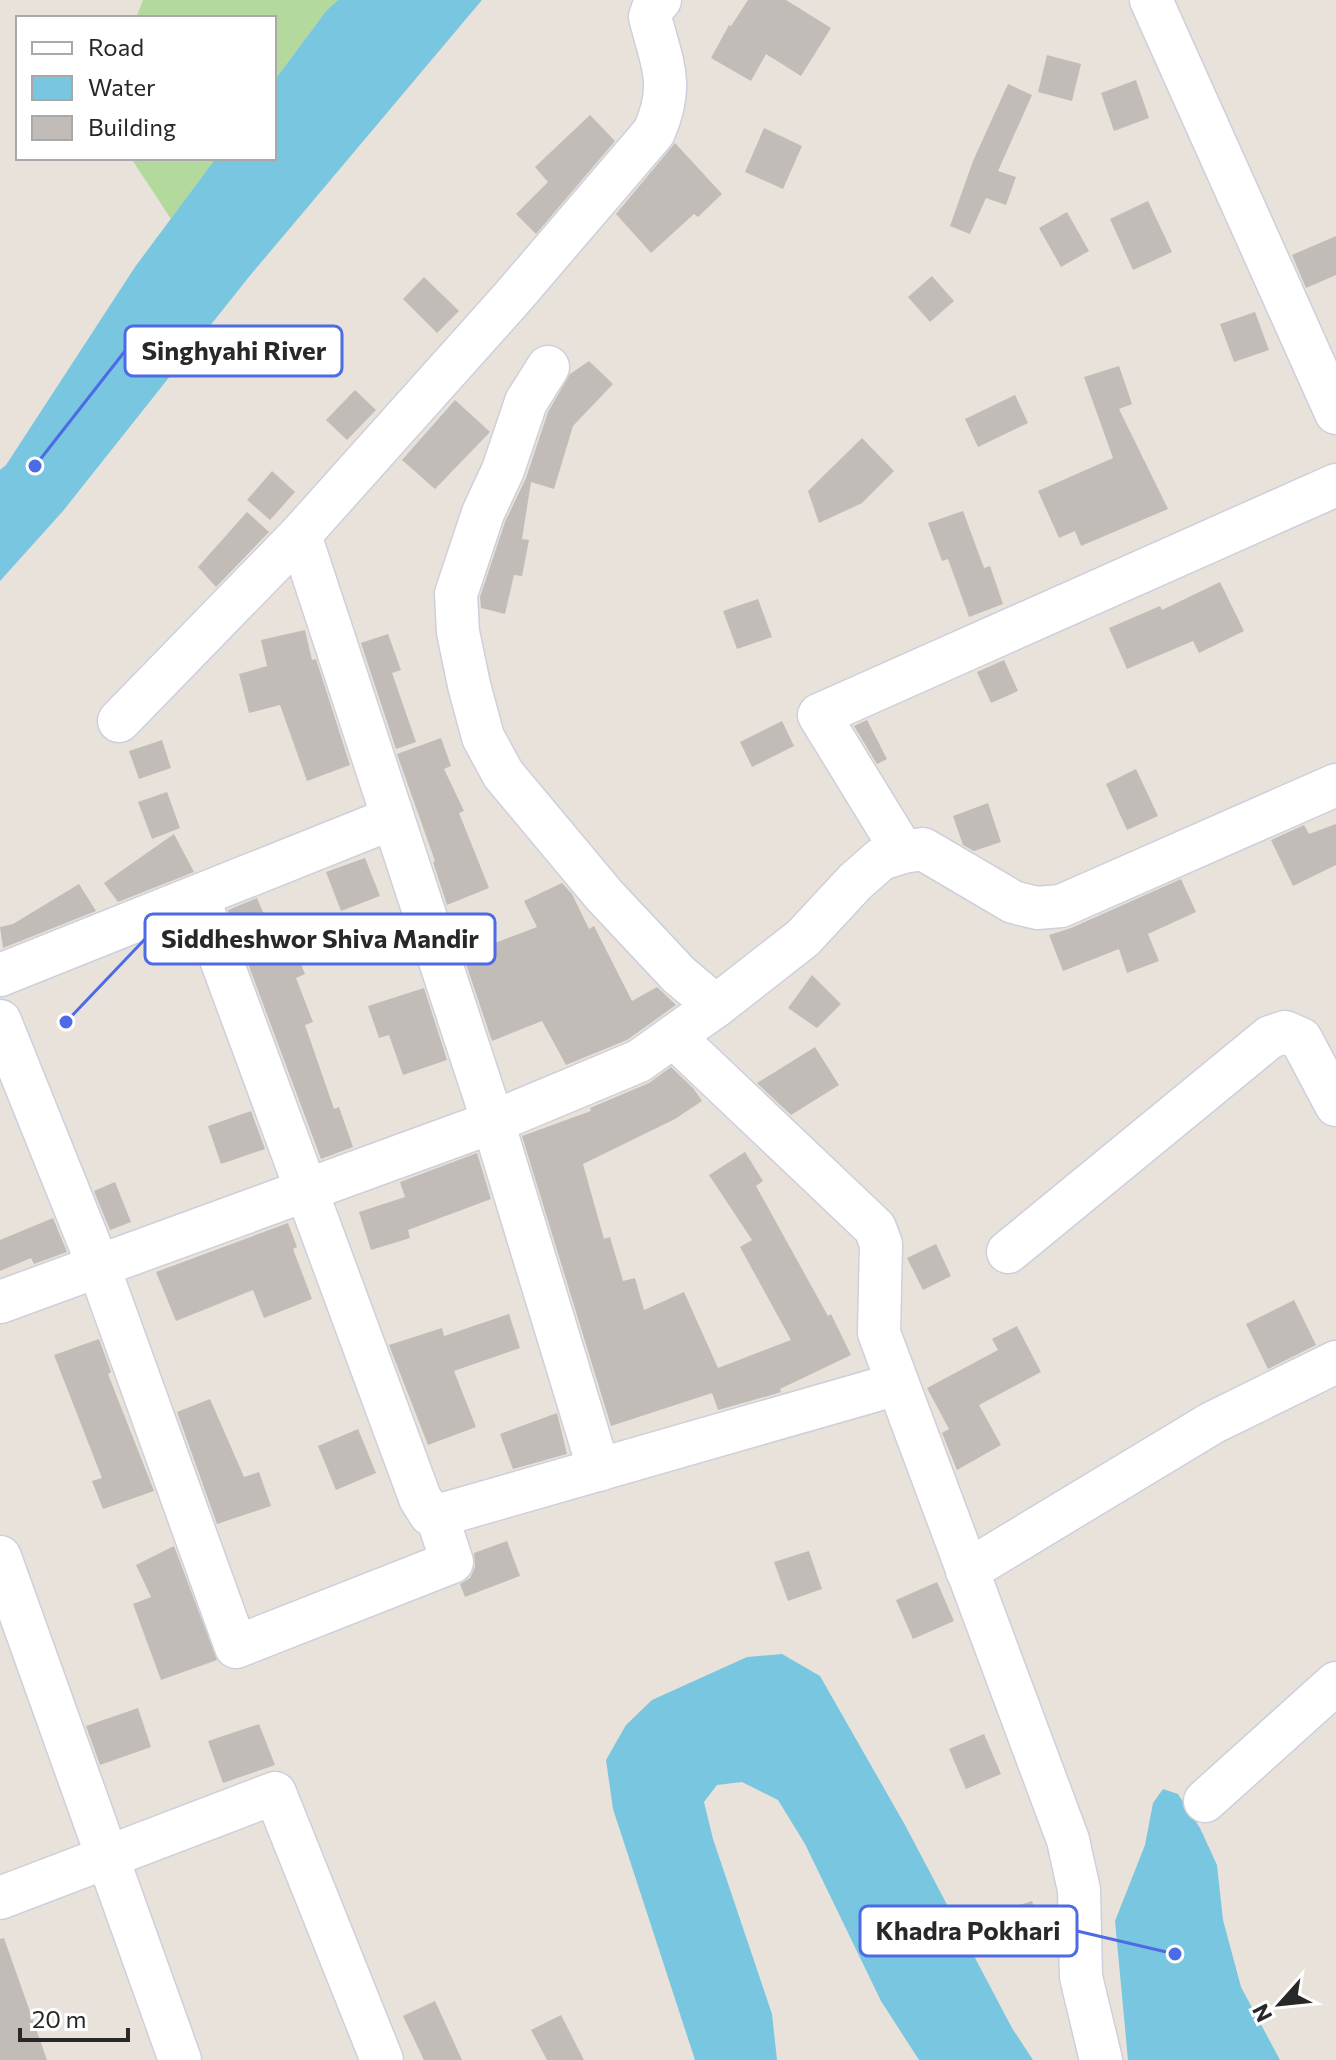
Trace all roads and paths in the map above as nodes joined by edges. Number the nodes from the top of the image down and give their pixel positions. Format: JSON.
{"nodes":[{"id":1,"x":660,"y":0,"type":"edge"},
{"id":2,"x":1151,"y":0,"type":"edge"},
{"id":3,"x":1320,"y":334,"type":"edge"},
{"id":4,"x":548,"y":367,"type":"dead end"},
{"id":5,"x":1336,"y":413,"type":"edge"},
{"id":6,"x":1336,"y":485,"type":"edge"},
{"id":7,"x":300,"y":535,"type":"junction"},
{"id":8,"x":119,"y":721,"type":"dead end"},
{"id":9,"x":1336,"y":785,"type":"edge"},
{"id":10,"x":393,"y":818,"type":"junction"},
{"id":11,"x":903,"y":852,"type":"junction"},
{"id":12,"x":198,"y":897,"type":"junction"},
{"id":13,"x":0,"y":975,"type":"edge"},
{"id":14,"x":716,"y":1006,"type":"junction"},
{"id":15,"x":0,"y":1021,"type":"edge"},
{"id":16,"x":674,"y":1037,"type":"junction"},
{"id":17,"x":1336,"y":1105,"type":"edge"},
{"id":18,"x":493,"y":1122,"type":"junction"},
{"id":19,"x":305,"y":1189,"type":"junction"},
{"id":20,"x":1008,"y":1252,"type":"dead end"},
{"id":21,"x":98,"y":1265,"type":"junction"},
{"id":22,"x":0,"y":1302,"type":"edge"},
{"id":23,"x":1336,"y":1362,"type":"edge"},
{"id":24,"x":897,"y":1384,"type":"junction"},
{"id":25,"x":599,"y":1470,"type":"junction"},
{"id":26,"x":437,"y":1516,"type":"junction"},
{"id":27,"x":0,"y":1557,"type":"edge"},
{"id":28,"x":967,"y":1571,"type":"junction"},
{"id":29,"x":1336,"y":1683,"type":"edge"},
{"id":30,"x":1205,"y":1801,"type":"dead end"},
{"id":31,"x":107,"y":1857,"type":"junction"},
{"id":32,"x":0,"y":1898,"type":"edge"},
{"id":33,"x":180,"y":2060,"type":"edge"},
{"id":34,"x":382,"y":2060,"type":"edge"},
{"id":35,"x":1101,"y":2060,"type":"edge"}],
"edges":[{"from":1,"to":7,"type":"street"},
{"from":2,"to":3,"type":"street"},
{"from":3,"to":5,"type":"street"},
{"from":4,"to":14,"type":"street"},
{"from":6,"to":11,"type":"street"},
{"from":7,"to":8,"type":"street"},
{"from":7,"to":10,"type":"street"},
{"from":9,"to":11,"type":"street"},
{"from":10,"to":12,"type":"street"},
{"from":10,"to":18,"type":"street"},
{"from":11,"to":14,"type":"street"},
{"from":12,"to":13,"type":"street"},
{"from":12,"to":19,"type":"street"},
{"from":14,"to":16,"type":"street"},
{"from":15,"to":21,"type":"street"},
{"from":16,"to":18,"type":"street"},
{"from":16,"to":24,"type":"street"},
{"from":17,"to":20,"type":"street"},
{"from":18,"to":19,"type":"street"},
{"from":18,"to":25,"type":"street"},
{"from":19,"to":21,"type":"street"},
{"from":19,"to":26,"type":"street"},
{"from":21,"to":22,"type":"street"},
{"from":21,"to":26,"type":"street"},
{"from":23,"to":28,"type":"street"},
{"from":24,"to":25,"type":"street"},
{"from":24,"to":28,"type":"street"},
{"from":25,"to":26,"type":"street"},
{"from":27,"to":31,"type":"street"},
{"from":28,"to":35,"type":"street"},
{"from":29,"to":30,"type":"street"},
{"from":31,"to":32,"type":"street"},
{"from":31,"to":33,"type":"street"},
{"from":31,"to":34,"type":"street"}]}
